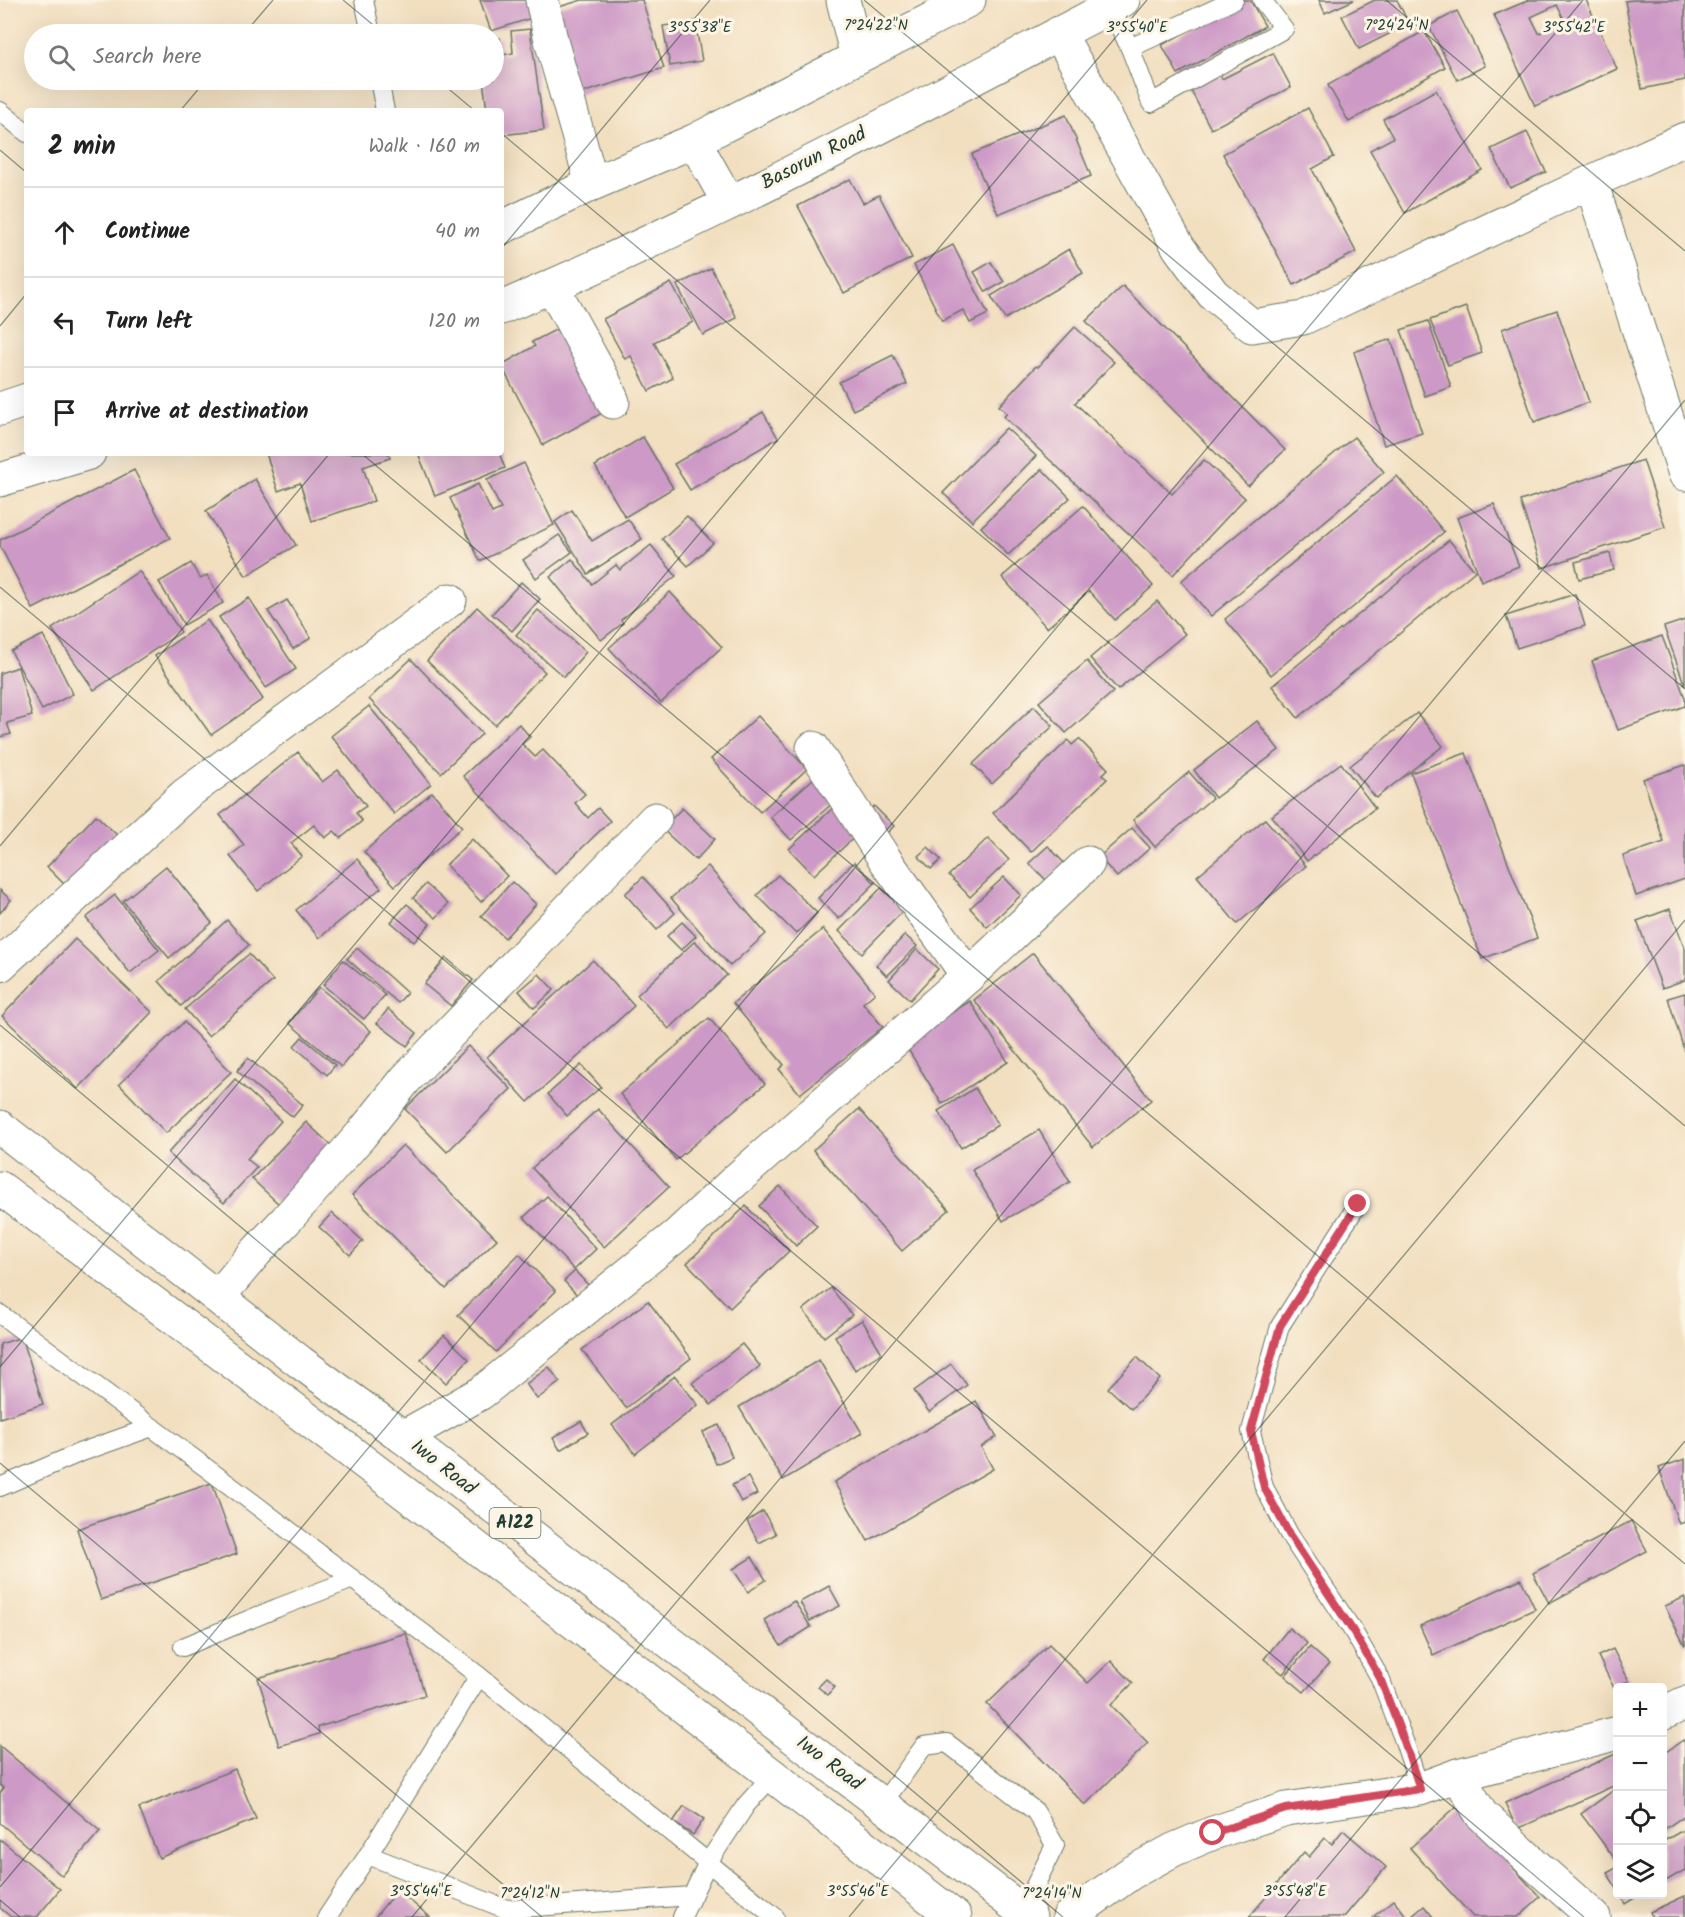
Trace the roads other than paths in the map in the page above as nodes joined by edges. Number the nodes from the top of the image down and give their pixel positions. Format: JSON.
{"nodes":[{"id":1,"x":364,"y":0,"type":"edge"},
{"id":2,"x":542,"y":0,"type":"edge"},
{"id":3,"x":843,"y":0,"type":"edge"},
{"id":4,"x":969,"y":0,"type":"edge"},
{"id":5,"x":1234,"y":0,"type":"edge"},
{"id":6,"x":1262,"y":0,"type":"edge"},
{"id":7,"x":1116,"y":3,"type":"edge"},
{"id":8,"x":369,"y":24,"type":"edge"},
{"id":9,"x":1059,"y":33,"type":"junction"},
{"id":10,"x":1130,"y":48,"type":"junction"},
{"id":11,"x":857,"y":57,"type":"junction"},
{"id":12,"x":381,"y":90,"type":"edge"},
{"id":13,"x":384,"y":108,"type":"edge"},
{"id":14,"x":0,"y":111,"type":"edge"},
{"id":15,"x":24,"y":131,"type":"edge"},
{"id":16,"x":1685,"y":139,"type":"edge"},
{"id":17,"x":694,"y":141,"type":"junction"},
{"id":18,"x":1591,"y":182,"type":"junction"},
{"id":19,"x":592,"y":183,"type":"junction"},
{"id":20,"x":729,"y":203,"type":"junction"},
{"id":21,"x":504,"y":227,"type":"edge"},
{"id":22,"x":552,"y":286,"type":"junction"},
{"id":23,"x":504,"y":307,"type":"edge"},
{"id":24,"x":24,"y":401,"type":"edge"},
{"id":25,"x":613,"y":402,"type":"dead end"},
{"id":26,"x":0,"y":409,"type":"edge"},
{"id":27,"x":79,"y":456,"type":"edge"},
{"id":28,"x":1685,"y":474,"type":"edge"},
{"id":29,"x":0,"y":480,"type":"edge"},
{"id":30,"x":450,"y":600,"type":"dead end"},
{"id":31,"x":813,"y":748,"type":"dead end"},
{"id":32,"x":655,"y":819,"type":"dead end"},
{"id":33,"x":1088,"y":863,"type":"dead end"},
{"id":34,"x":0,"y":965,"type":"edge"},
{"id":35,"x":968,"y":976,"type":"junction"},
{"id":36,"x":0,"y":1127,"type":"edge"},
{"id":37,"x":0,"y":1188,"type":"edge"},
{"id":38,"x":1358,"y":1204,"type":"dead end"},
{"id":39,"x":218,"y":1298,"type":"junction"},
{"id":40,"x":0,"y":1314,"type":"edge"},
{"id":41,"x":152,"y":1427,"type":"junction"},
{"id":42,"x":403,"y":1437,"type":"junction"},
{"id":43,"x":0,"y":1487,"type":"edge"},
{"id":44,"x":353,"y":1579,"type":"junction"},
{"id":45,"x":183,"y":1647,"type":"dead end"},
{"id":46,"x":479,"y":1676,"type":"junction"},
{"id":47,"x":1685,"y":1703,"type":"edge"},
{"id":48,"x":1667,"y":1712,"type":"edge"},
{"id":49,"x":1613,"y":1734,"type":"edge"},
{"id":50,"x":797,"y":1740,"type":"junction"},
{"id":51,"x":773,"y":1775,"type":"junction"},
{"id":52,"x":1458,"y":1775,"type":"junction"},
{"id":53,"x":1420,"y":1789,"type":"junction"},
{"id":54,"x":882,"y":1804,"type":"junction"},
{"id":55,"x":368,"y":1855,"type":"junction"},
{"id":56,"x":707,"y":1864,"type":"junction"},
{"id":57,"x":692,"y":1896,"type":"junction"},
{"id":58,"x":1027,"y":1914,"type":"edge"},
{"id":59,"x":327,"y":1917,"type":"edge"},
{"id":60,"x":682,"y":1917,"type":"edge"},
{"id":61,"x":775,"y":1917,"type":"edge"},
{"id":62,"x":955,"y":1917,"type":"edge"},
{"id":63,"x":1069,"y":1917,"type":"edge"},
{"id":64,"x":1594,"y":1917,"type":"edge"}],
"edges":[{"from":1,"to":8,"type":"lane"},
{"from":2,"to":19,"type":"main road"},
{"from":3,"to":11,"type":"main road"},
{"from":4,"to":11,"type":"main road"},
{"from":5,"to":10,"type":"lane"},
{"from":6,"to":10,"type":"lane"},
{"from":7,"to":9,"type":"main road","name":"Basorun Road"},
{"from":7,"to":10,"type":"lane"},
{"from":9,"to":18,"type":"main road"},
{"from":9,"to":20,"type":"main road","name":"Basorun Road"},
{"from":11,"to":17,"type":"main road"},
{"from":12,"to":13,"type":"lane"},
{"from":14,"to":15,"type":"lane"},
{"from":16,"to":18,"type":"main road"},
{"from":17,"to":19,"type":"main road"},
{"from":17,"to":20,"type":"main road"},
{"from":18,"to":28,"type":"main road"},
{"from":19,"to":21,"type":"main road"},
{"from":20,"to":22,"type":"main road","name":"Basorun Road"},
{"from":22,"to":23,"type":"main road","name":"Basorun Road"},
{"from":22,"to":25,"type":"main road"},
{"from":24,"to":26,"type":"main road"},
{"from":27,"to":29,"type":"main road"},
{"from":30,"to":34,"type":"main road"},
{"from":31,"to":35,"type":"main road"},
{"from":32,"to":39,"type":"main road"},
{"from":33,"to":35,"type":"main road"},
{"from":35,"to":42,"type":"main road"},
{"from":36,"to":39,"type":"main road","name":"Iwo Road","number":"A122"},
{"from":37,"to":51,"type":"main road","number":"A122"},
{"from":38,"to":53,"type":"lane"},
{"from":39,"to":42,"type":"main road","name":"Iwo Road","number":"A122"},
{"from":40,"to":41,"type":"lane"},
{"from":41,"to":43,"type":"lane"},
{"from":41,"to":44,"type":"lane"},
{"from":42,"to":50,"type":"main road","name":"Iwo Road","number":"A122"},
{"from":44,"to":45,"type":"lane"},
{"from":44,"to":46,"type":"lane"},
{"from":46,"to":55,"type":"lane"},
{"from":46,"to":56,"type":"lane"},
{"from":47,"to":48,"type":"main road"},
{"from":49,"to":52,"type":"main road"},
{"from":50,"to":51,"type":"main road"},
{"from":50,"to":54,"type":"main road","name":"Iwo Road","number":"A122"},
{"from":51,"to":56,"type":"lane"},
{"from":51,"to":62,"type":"main road","number":"A122"},
{"from":52,"to":53,"type":"main road"},
{"from":52,"to":64,"type":"main road"},
{"from":53,"to":63,"type":"main road"},
{"from":54,"to":58,"type":"main road","name":"Iwo Road","number":"A122"},
{"from":54,"to":58,"type":"lane"},
{"from":55,"to":57,"type":"lane"},
{"from":55,"to":59,"type":"lane"},
{"from":56,"to":57,"type":"lane"},
{"from":56,"to":61,"type":"lane"},
{"from":57,"to":60,"type":"lane"}]}
